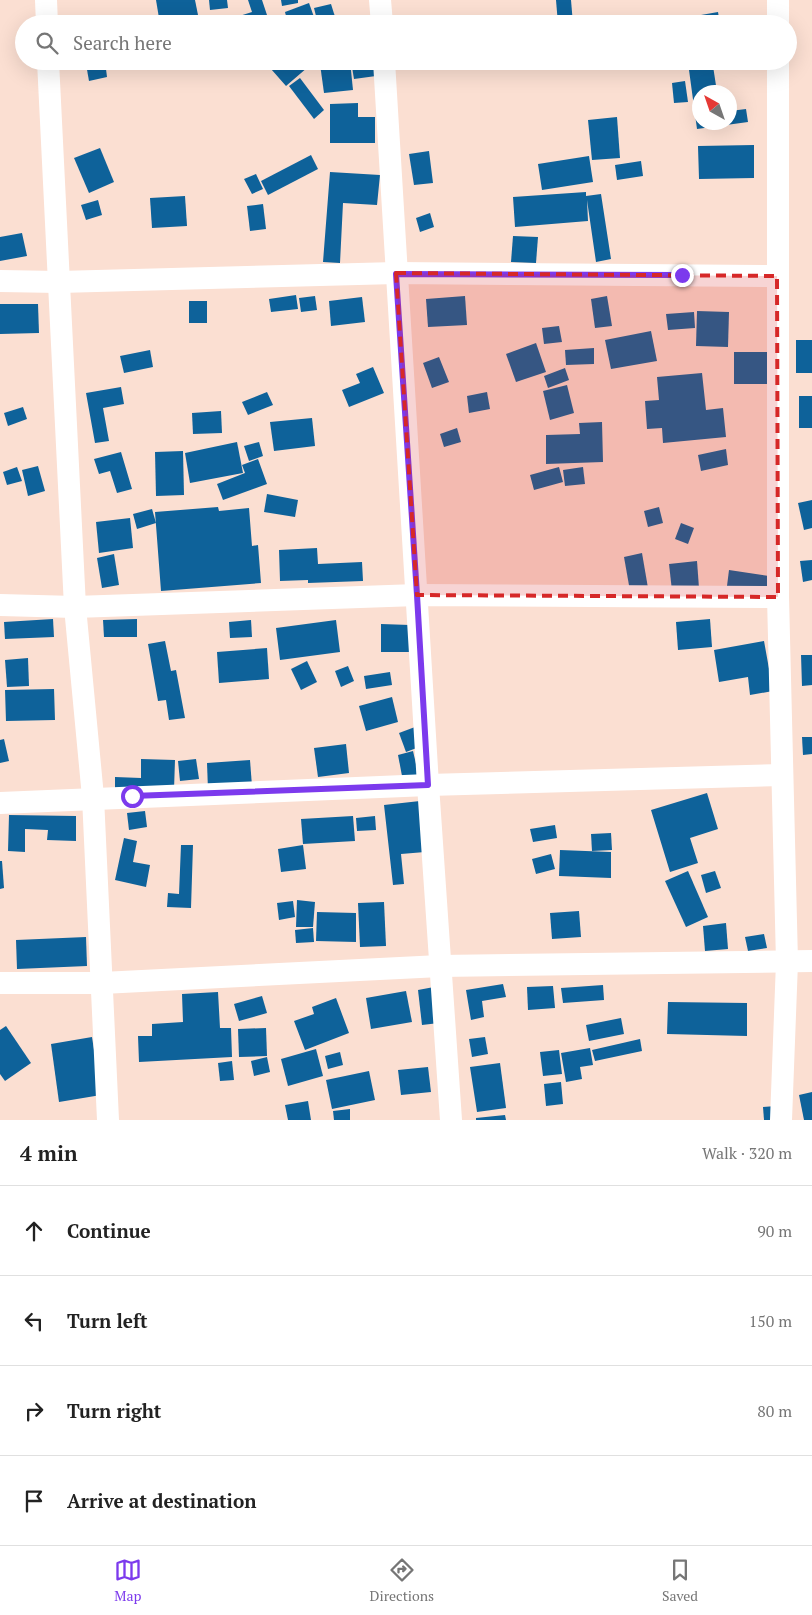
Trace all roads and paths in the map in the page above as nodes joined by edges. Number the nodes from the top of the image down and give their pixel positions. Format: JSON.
{"nodes":[{"id":1,"x":46,"y":0,"type":"edge"},
{"id":2,"x":380,"y":0,"type":"edge"},
{"id":3,"x":778,"y":0,"type":"edge"},
{"id":4,"x":47,"y":15,"type":"edge"},
{"id":5,"x":381,"y":15,"type":"edge"},
{"id":6,"x":778,"y":15,"type":"edge"},
{"id":7,"x":48,"y":70,"type":"edge"},
{"id":8,"x":385,"y":70,"type":"edge"},
{"id":9,"x":778,"y":70,"type":"edge"},
{"id":10,"x":396,"y":274,"type":"junction"},
{"id":11,"x":777,"y":276,"type":"junction"},
{"id":12,"x":0,"y":282,"type":"edge"},
{"id":13,"x":59,"y":282,"type":"junction"},
{"id":14,"x":417,"y":595,"type":"junction"},
{"id":15,"x":778,"y":597,"type":"junction"},
{"id":16,"x":0,"y":605,"type":"edge"},
{"id":17,"x":74,"y":607,"type":"junction"},
{"id":18,"x":782,"y":775,"type":"junction"},
{"id":19,"x":428,"y":785,"type":"junction"},
{"id":20,"x":93,"y":798,"type":"junction"},
{"id":21,"x":0,"y":803,"type":"edge"},
{"id":22,"x":812,"y":961,"type":"edge"},
{"id":23,"x":787,"y":962,"type":"junction"},
{"id":24,"x":440,"y":966,"type":"junction"},
{"id":25,"x":0,"y":983,"type":"edge"},
{"id":26,"x":102,"y":983,"type":"junction"},
{"id":27,"x":108,"y":1120,"type":"edge"},
{"id":28,"x":451,"y":1120,"type":"edge"},
{"id":29,"x":781,"y":1120,"type":"edge"}],
"edges":[{"from":1,"to":4,"type":"street"},
{"from":2,"to":5,"type":"street"},
{"from":3,"to":6,"type":"street"},
{"from":7,"to":13,"type":"street"},
{"from":8,"to":10,"type":"street"},
{"from":9,"to":11,"type":"street"},
{"from":10,"to":11,"type":"street"},
{"from":10,"to":13,"type":"street"},
{"from":10,"to":14,"type":"street"},
{"from":11,"to":15,"type":"street"},
{"from":12,"to":13,"type":"street"},
{"from":13,"to":17,"type":"street"},
{"from":14,"to":15,"type":"street"},
{"from":14,"to":17,"type":"street"},
{"from":14,"to":19,"type":"street"},
{"from":15,"to":18,"type":"street"},
{"from":16,"to":17,"type":"street"},
{"from":17,"to":20,"type":"street"},
{"from":18,"to":19,"type":"street"},
{"from":18,"to":23,"type":"street"},
{"from":19,"to":20,"type":"street"},
{"from":19,"to":24,"type":"street"},
{"from":20,"to":21,"type":"street"},
{"from":20,"to":26,"type":"street"},
{"from":22,"to":23,"type":"street"},
{"from":23,"to":24,"type":"street"},
{"from":23,"to":29,"type":"street"},
{"from":24,"to":26,"type":"street"},
{"from":24,"to":28,"type":"street"},
{"from":25,"to":26,"type":"street"},
{"from":26,"to":27,"type":"street"}]}
